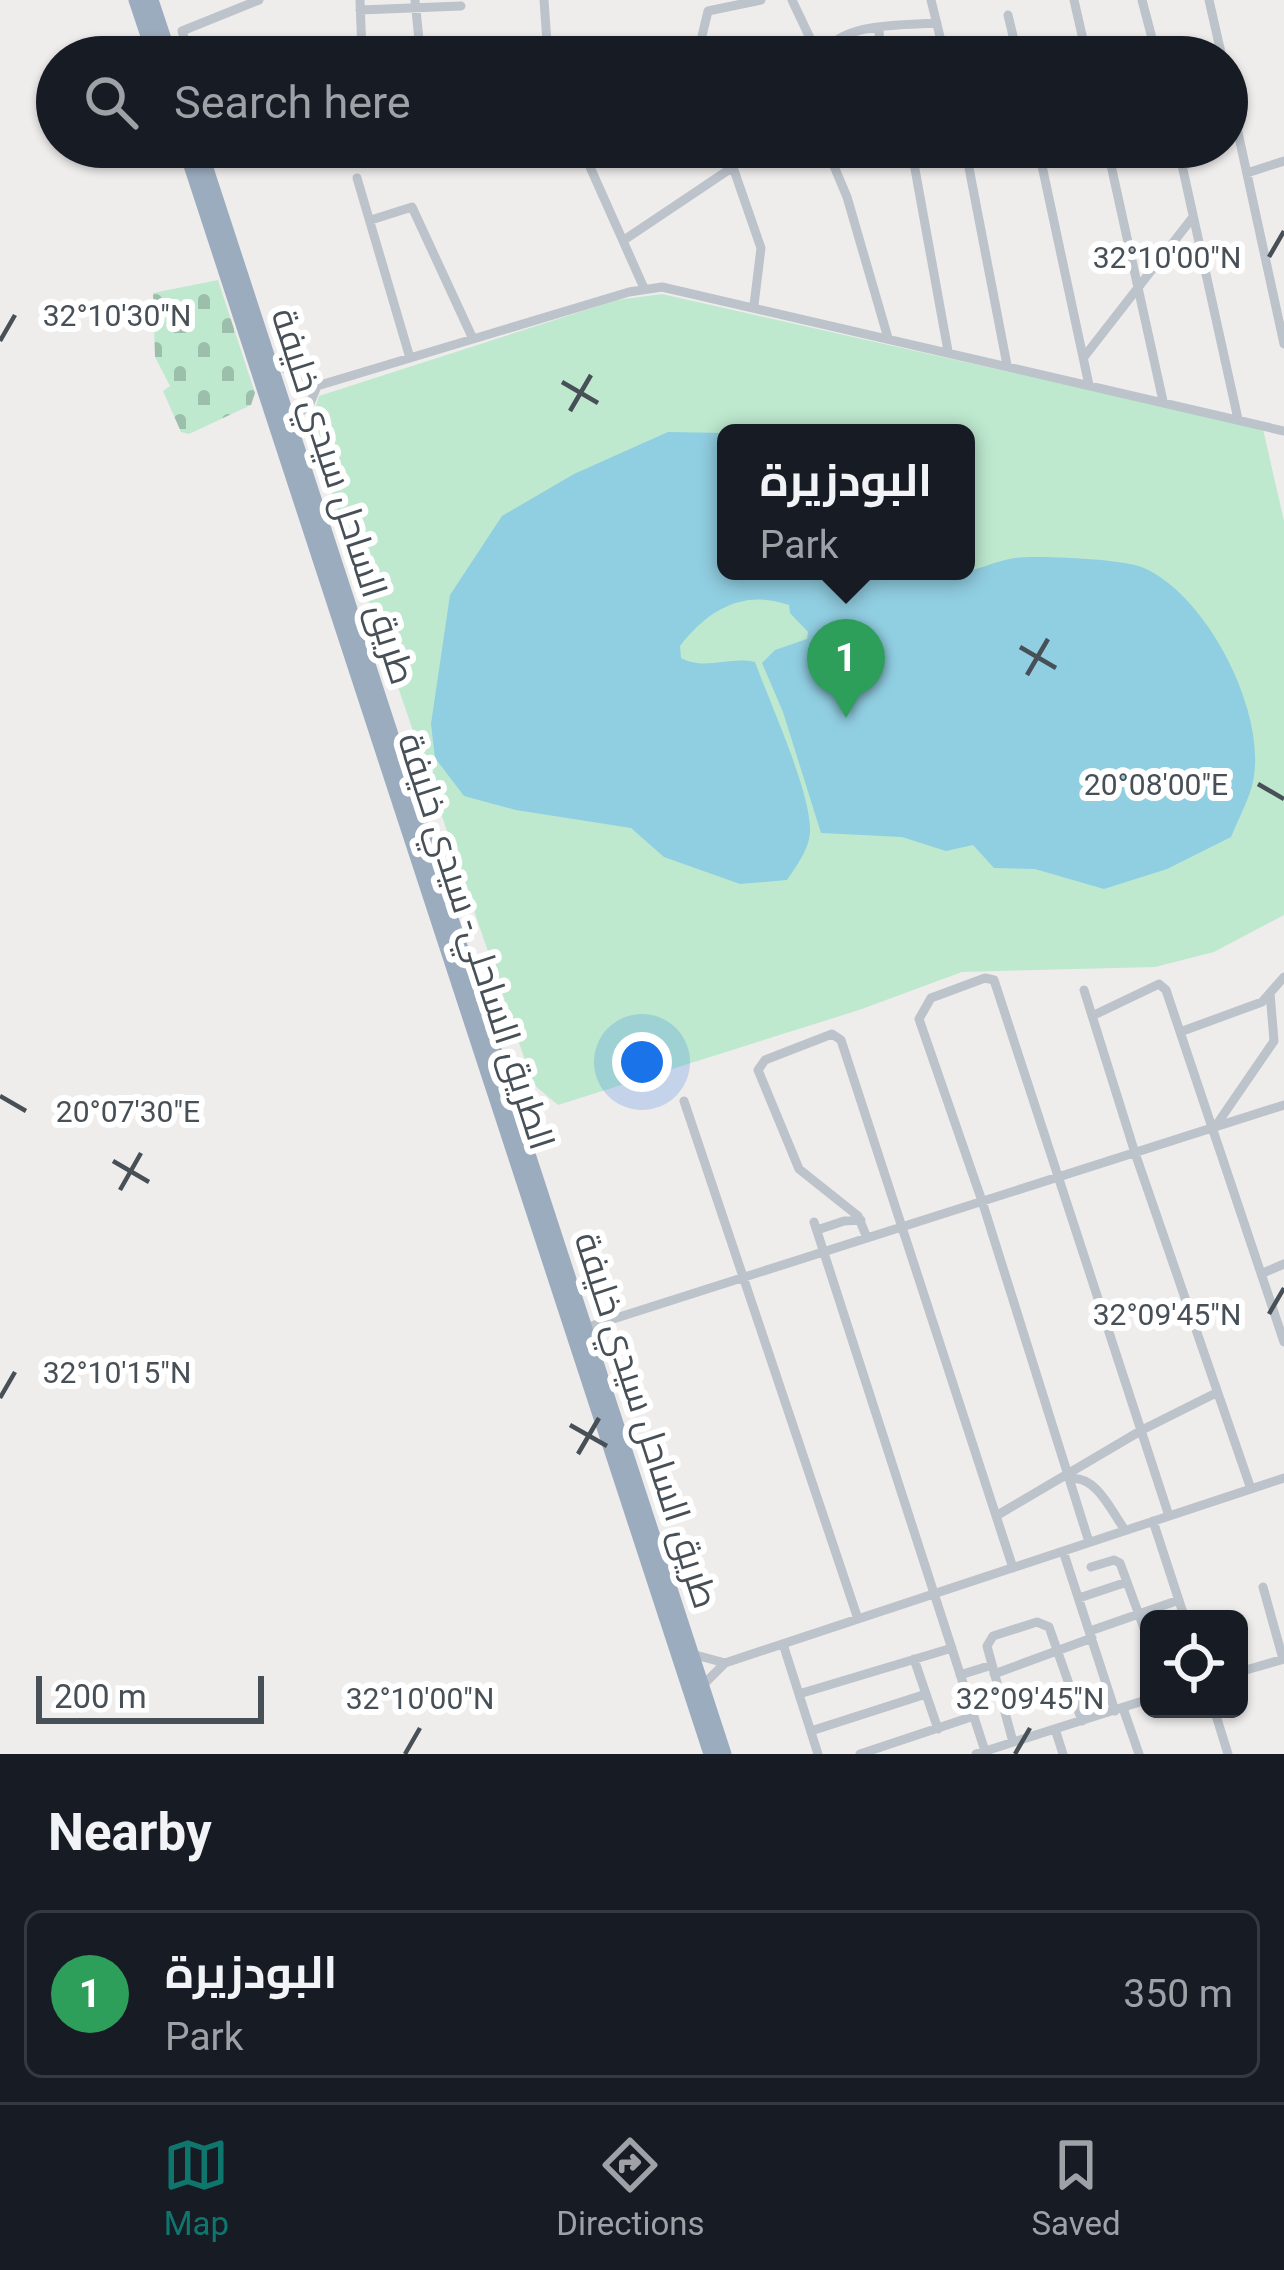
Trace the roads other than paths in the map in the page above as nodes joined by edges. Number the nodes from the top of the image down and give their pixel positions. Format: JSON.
{"nodes":[{"id":1,"x":136,"y":0,"type":"edge"},
{"id":2,"x":151,"y":0,"type":"edge"},
{"id":3,"x":259,"y":0,"type":"edge"},
{"id":4,"x":544,"y":0,"type":"edge"},
{"id":5,"x":761,"y":0,"type":"edge"},
{"id":6,"x":792,"y":0,"type":"edge"},
{"id":7,"x":931,"y":0,"type":"edge"},
{"id":8,"x":1074,"y":0,"type":"edge"},
{"id":9,"x":1142,"y":0,"type":"edge"},
{"id":10,"x":1209,"y":0,"type":"edge"},
{"id":11,"x":416,"y":4,"type":"edge"},
{"id":12,"x":360,"y":5,"type":"edge"},
{"id":13,"x":461,"y":6,"type":"dead end"},
{"id":14,"x":1008,"y":15,"type":"dead end"},
{"id":15,"x":937,"y":23,"type":"junction"},
{"id":16,"x":879,"y":27,"type":"junction"},
{"id":17,"x":182,"y":32,"type":"junction"},
{"id":18,"x":148,"y":36,"type":"edge"},
{"id":19,"x":163,"y":36,"type":"edge"},
{"id":20,"x":170,"y":36,"type":"edge"},
{"id":21,"x":183,"y":36,"type":"edge"},
{"id":22,"x":361,"y":36,"type":"edge"},
{"id":23,"x":418,"y":36,"type":"edge"},
{"id":24,"x":547,"y":36,"type":"edge"},
{"id":25,"x":702,"y":36,"type":"edge"},
{"id":26,"x":810,"y":36,"type":"edge"},
{"id":27,"x":851,"y":36,"type":"edge"},
{"id":28,"x":879,"y":36,"type":"edge"},
{"id":29,"x":940,"y":36,"type":"edge"},
{"id":30,"x":1013,"y":36,"type":"edge"},
{"id":31,"x":1082,"y":36,"type":"edge"},
{"id":32,"x":1151,"y":36,"type":"edge"},
{"id":33,"x":1217,"y":36,"type":"edge"},
{"id":34,"x":1284,"y":160,"type":"edge"},
{"id":35,"x":192,"y":168,"type":"edge"},
{"id":36,"x":206,"y":168,"type":"edge"},
{"id":37,"x":591,"y":168,"type":"edge"},
{"id":38,"x":732,"y":168,"type":"edge"},
{"id":39,"x":733,"y":168,"type":"edge"},
{"id":40,"x":835,"y":168,"type":"edge"},
{"id":41,"x":915,"y":168,"type":"edge"},
{"id":42,"x":969,"y":168,"type":"edge"},
{"id":43,"x":1043,"y":168,"type":"edge"},
{"id":44,"x":1112,"y":168,"type":"edge"},
{"id":45,"x":1182,"y":168,"type":"edge"},
{"id":46,"x":1246,"y":168,"type":"edge"},
{"id":47,"x":1247,"y":173,"type":"junction"},
{"id":48,"x":357,"y":178,"type":"dead end"},
{"id":49,"x":1193,"y":217,"type":"junction"},
{"id":50,"x":370,"y":220,"type":"junction"},
{"id":51,"x":624,"y":240,"type":"junction"},
{"id":52,"x":1139,"y":287,"type":"junction"},
{"id":53,"x":644,"y":288,"type":"junction"},
{"id":54,"x":754,"y":305,"type":"junction"},
{"id":55,"x":888,"y":338,"type":"junction"},
{"id":56,"x":473,"y":339,"type":"junction"},
{"id":57,"x":1284,"y":344,"type":"edge"},
{"id":58,"x":948,"y":351,"type":"junction"},
{"id":59,"x":1084,"y":357,"type":"junction"},
{"id":60,"x":410,"y":358,"type":"junction"},
{"id":61,"x":268,"y":359,"type":"junction"},
{"id":62,"x":1007,"y":365,"type":"junction"},
{"id":63,"x":1089,"y":385,"type":"junction"},
{"id":64,"x":317,"y":386,"type":"junction"},
{"id":65,"x":1163,"y":400,"type":"junction"},
{"id":66,"x":1238,"y":419,"type":"junction"},
{"id":67,"x":288,"y":420,"type":"junction"},
{"id":68,"x":1284,"y":431,"type":"edge"},
{"id":69,"x":1284,"y":977,"type":"edge"},
{"id":70,"x":1084,"y":990,"type":"dead end"},
{"id":71,"x":1270,"y":993,"type":"junction"},
{"id":72,"x":1092,"y":1016,"type":"junction"},
{"id":73,"x":1180,"y":1032,"type":"junction"},
{"id":74,"x":684,"y":1101,"type":"dead end"},
{"id":75,"x":1284,"y":1105,"type":"edge"},
{"id":76,"x":1215,"y":1127,"type":"junction"},
{"id":77,"x":1135,"y":1153,"type":"junction"},
{"id":78,"x":1056,"y":1178,"type":"junction"},
{"id":79,"x":982,"y":1202,"type":"junction"},
{"id":80,"x":861,"y":1220,"type":"junction"},
{"id":81,"x":900,"y":1227,"type":"junction"},
{"id":82,"x":867,"y":1238,"type":"junction"},
{"id":83,"x":550,"y":1243,"type":"junction"},
{"id":84,"x":825,"y":1252,"type":"junction"},
{"id":85,"x":1284,"y":1264,"type":"edge"},
{"id":86,"x":1263,"y":1273,"type":"junction"},
{"id":87,"x":743,"y":1277,"type":"junction"},
{"id":88,"x":585,"y":1328,"type":"junction"},
{"id":89,"x":1284,"y":1342,"type":"edge"},
{"id":90,"x":1216,"y":1393,"type":"junction"},
{"id":91,"x":1142,"y":1430,"type":"junction"},
{"id":92,"x":1069,"y":1476,"type":"junction"},
{"id":93,"x":1284,"y":1478,"type":"edge"},
{"id":94,"x":1251,"y":1489,"type":"junction"},
{"id":95,"x":996,"y":1516,"type":"junction"},
{"id":96,"x":1169,"y":1516,"type":"junction"},
{"id":97,"x":1153,"y":1521,"type":"junction"},
{"id":98,"x":1125,"y":1530,"type":"junction"},
{"id":99,"x":1089,"y":1542,"type":"junction"},
{"id":100,"x":1063,"y":1551,"type":"junction"},
{"id":101,"x":1091,"y":1567,"type":"dead end"},
{"id":102,"x":1013,"y":1568,"type":"junction"},
{"id":103,"x":1127,"y":1582,"type":"junction"},
{"id":104,"x":1263,"y":1587,"type":"dead end"},
{"id":105,"x":935,"y":1594,"type":"junction"},
{"id":106,"x":1079,"y":1598,"type":"junction"},
{"id":107,"x":1179,"y":1600,"type":"junction"},
{"id":108,"x":1182,"y":1610,"type":"edge"},
{"id":109,"x":1138,"y":1614,"type":"junction"},
{"id":110,"x":858,"y":1619,"type":"junction"},
{"id":111,"x":1140,"y":1619,"type":"edge"},
{"id":112,"x":1091,"y":1634,"type":"junction"},
{"id":113,"x":783,"y":1644,"type":"junction"},
{"id":114,"x":952,"y":1648,"type":"junction"},
{"id":115,"x":1057,"y":1650,"type":"junction"},
{"id":116,"x":1283,"y":1653,"type":"edge"},
{"id":117,"x":692,"y":1654,"type":"junction"},
{"id":118,"x":914,"y":1659,"type":"junction"},
{"id":119,"x":725,"y":1663,"type":"junction"},
{"id":120,"x":1248,"y":1668,"type":"edge"},
{"id":121,"x":993,"y":1669,"type":"junction"},
{"id":122,"x":960,"y":1675,"type":"junction"},
{"id":123,"x":702,"y":1686,"type":"junction"},
{"id":124,"x":1070,"y":1687,"type":"junction"},
{"id":125,"x":799,"y":1694,"type":"junction"},
{"id":126,"x":926,"y":1694,"type":"junction"},
{"id":127,"x":1140,"y":1703,"type":"edge"},
{"id":128,"x":1004,"y":1708,"type":"junction"},
{"id":129,"x":1119,"y":1709,"type":"junction"},
{"id":130,"x":974,"y":1716,"type":"junction"},
{"id":131,"x":1217,"y":1718,"type":"edge"},
{"id":132,"x":1082,"y":1721,"type":"junction"},
{"id":133,"x":938,"y":1729,"type":"junction"},
{"id":134,"x":1055,"y":1729,"type":"junction"},
{"id":135,"x":811,"y":1731,"type":"junction"},
{"id":136,"x":1013,"y":1742,"type":"junction"},
{"id":137,"x":987,"y":1752,"type":"edge"},
{"id":138,"x":711,"y":1754,"type":"edge"},
{"id":139,"x":724,"y":1754,"type":"edge"},
{"id":140,"x":818,"y":1754,"type":"edge"},
{"id":141,"x":860,"y":1754,"type":"edge"},
{"id":142,"x":1063,"y":1754,"type":"edge"},
{"id":143,"x":1139,"y":1754,"type":"edge"},
{"id":144,"x":1228,"y":1754,"type":"edge"}],
"edges":[{"from":1,"to":18,"type":"highway"},
{"from":2,"to":19,"type":"highway"},
{"from":3,"to":17,"type":"street"},
{"from":4,"to":24,"type":"street"},
{"from":5,"to":25,"type":"street"},
{"from":6,"to":26,"type":"street"},
{"from":7,"to":15,"type":"street"},
{"from":8,"to":31,"type":"street"},
{"from":9,"to":32,"type":"street"},
{"from":10,"to":33,"type":"street"},
{"from":11,"to":12,"type":"street"},
{"from":11,"to":13,"type":"street"},
{"from":11,"to":23,"type":"street"},
{"from":12,"to":22,"type":"street"},
{"from":14,"to":30,"type":"street"},
{"from":15,"to":16,"type":"street"},
{"from":15,"to":29,"type":"street"},
{"from":16,"to":27,"type":"street"},
{"from":16,"to":28,"type":"street"},
{"from":17,"to":20,"type":"street"},
{"from":17,"to":21,"type":"street"},
{"from":34,"to":47,"type":"street"},
{"from":35,"to":83,"type":"highway","name":"الطريق الساحلي- سيدي خليفة"},
{"from":36,"to":61,"type":"highway","name":"طريق الساحل سيدي خليفة"},
{"from":37,"to":51,"type":"street"},
{"from":38,"to":51,"type":"street"},
{"from":39,"to":54,"type":"street"},
{"from":40,"to":55,"type":"street"},
{"from":41,"to":58,"type":"street"},
{"from":42,"to":62,"type":"street"},
{"from":43,"to":59,"type":"street"},
{"from":44,"to":52,"type":"street"},
{"from":45,"to":49,"type":"street"},
{"from":46,"to":47,"type":"street"},
{"from":47,"to":57,"type":"street"},
{"from":48,"to":50,"type":"street"},
{"from":49,"to":52,"type":"street"},
{"from":49,"to":66,"type":"street"},
{"from":50,"to":56,"type":"street"},
{"from":50,"to":60,"type":"street"},
{"from":51,"to":53,"type":"street"},
{"from":52,"to":59,"type":"street"},
{"from":52,"to":65,"type":"street"},
{"from":53,"to":54,"type":"street"},
{"from":53,"to":56,"type":"street"},
{"from":54,"to":55,"type":"street"},
{"from":55,"to":58,"type":"street"},
{"from":56,"to":60,"type":"street"},
{"from":58,"to":62,"type":"street"},
{"from":59,"to":63,"type":"street"},
{"from":60,"to":64,"type":"street"},
{"from":61,"to":64,"type":"street"},
{"from":61,"to":67,"type":"highway","name":"طريق الساحل سيدي خليفة"},
{"from":62,"to":63,"type":"street"},
{"from":63,"to":65,"type":"street"},
{"from":64,"to":67,"type":"street"},
{"from":65,"to":66,"type":"street"},
{"from":66,"to":68,"type":"street"},
{"from":67,"to":83,"type":"highway","name":"طريق الساحل سيدي خليفة"},
{"from":69,"to":71,"type":"street"},
{"from":70,"to":72,"type":"street"},
{"from":71,"to":73,"type":"street"},
{"from":71,"to":76,"type":"street"},
{"from":72,"to":73,"type":"street"},
{"from":72,"to":77,"type":"street"},
{"from":73,"to":76,"type":"street"},
{"from":74,"to":87,"type":"street"},
{"from":75,"to":76,"type":"street"},
{"from":76,"to":77,"type":"street"},
{"from":76,"to":86,"type":"street"},
{"from":77,"to":78,"type":"street"},
{"from":77,"to":90,"type":"street"},
{"from":78,"to":79,"type":"street"},
{"from":78,"to":79,"type":"street"},
{"from":78,"to":91,"type":"street"},
{"from":79,"to":81,"type":"street"},
{"from":79,"to":92,"type":"street"},
{"from":80,"to":81,"type":"street"},
{"from":80,"to":82,"type":"street"},
{"from":80,"to":84,"type":"street"},
{"from":81,"to":82,"type":"street"},
{"from":81,"to":95,"type":"street"},
{"from":82,"to":84,"type":"street"},
{"from":83,"to":88,"type":"highway","name":"طريق الساحل سيدي خليفة"},
{"from":83,"to":138,"type":"highway","name":"الطريق الساحلي- سيدي خليفة"},
{"from":84,"to":87,"type":"street"},
{"from":84,"to":105,"type":"street"},
{"from":85,"to":86,"type":"street"},
{"from":86,"to":89,"type":"street"},
{"from":87,"to":88,"type":"street"},
{"from":87,"to":110,"type":"street"},
{"from":88,"to":117,"type":"highway","name":"طريق الساحل سيدي خليفة"},
{"from":90,"to":91,"type":"street"},
{"from":90,"to":94,"type":"street"},
{"from":91,"to":92,"type":"street"},
{"from":91,"to":96,"type":"street"},
{"from":92,"to":95,"type":"street"},
{"from":92,"to":98,"type":"street"},
{"from":92,"to":99,"type":"street"},
{"from":93,"to":94,"type":"street"},
{"from":94,"to":96,"type":"street"},
{"from":95,"to":102,"type":"street"},
{"from":96,"to":97,"type":"street"},
{"from":97,"to":98,"type":"street"},
{"from":97,"to":107,"type":"street"},
{"from":98,"to":99,"type":"street"},
{"from":99,"to":100,"type":"street"},
{"from":100,"to":102,"type":"street"},
{"from":100,"to":106,"type":"street"},
{"from":101,"to":103,"type":"street"},
{"from":102,"to":105,"type":"street"},
{"from":103,"to":106,"type":"street"},
{"from":103,"to":109,"type":"street"},
{"from":104,"to":116,"type":"street"},
{"from":105,"to":110,"type":"street"},
{"from":105,"to":114,"type":"street"},
{"from":106,"to":112,"type":"street"},
{"from":107,"to":108,"type":"street"},
{"from":107,"to":109,"type":"street"},
{"from":109,"to":111,"type":"street"},
{"from":109,"to":112,"type":"street"},
{"from":110,"to":113,"type":"street"},
{"from":112,"to":115,"type":"street"},
{"from":112,"to":129,"type":"street"},
{"from":113,"to":119,"type":"street"},
{"from":113,"to":125,"type":"street"},
{"from":114,"to":118,"type":"street"},
{"from":114,"to":122,"type":"street"},
{"from":115,"to":121,"type":"street"},
{"from":115,"to":121,"type":"street"},
{"from":115,"to":124,"type":"street"},
{"from":116,"to":120,"type":"street"},
{"from":117,"to":119,"type":"street"},
{"from":117,"to":123,"type":"highway","name":"طريق الساحل سيدي خليفة"},
{"from":118,"to":125,"type":"street"},
{"from":118,"to":126,"type":"street"},
{"from":119,"to":123,"type":"street"},
{"from":121,"to":122,"type":"street"},
{"from":121,"to":128,"type":"street"},
{"from":122,"to":130,"type":"street"},
{"from":123,"to":139,"type":"highway","name":"طريق الساحل سيدي خليفة"},
{"from":124,"to":128,"type":"street"},
{"from":124,"to":132,"type":"street"},
{"from":125,"to":135,"type":"street"},
{"from":126,"to":133,"type":"street"},
{"from":126,"to":135,"type":"street"},
{"from":127,"to":129,"type":"street"},
{"from":128,"to":136,"type":"street"},
{"from":129,"to":132,"type":"street"},
{"from":129,"to":143,"type":"street"},
{"from":130,"to":133,"type":"street"},
{"from":130,"to":137,"type":"street"},
{"from":131,"to":144,"type":"street"},
{"from":132,"to":134,"type":"street"},
{"from":133,"to":141,"type":"street"},
{"from":134,"to":136,"type":"street"},
{"from":134,"to":142,"type":"street"},
{"from":135,"to":140,"type":"street"},
{"from":136,"to":137,"type":"street"}]}
